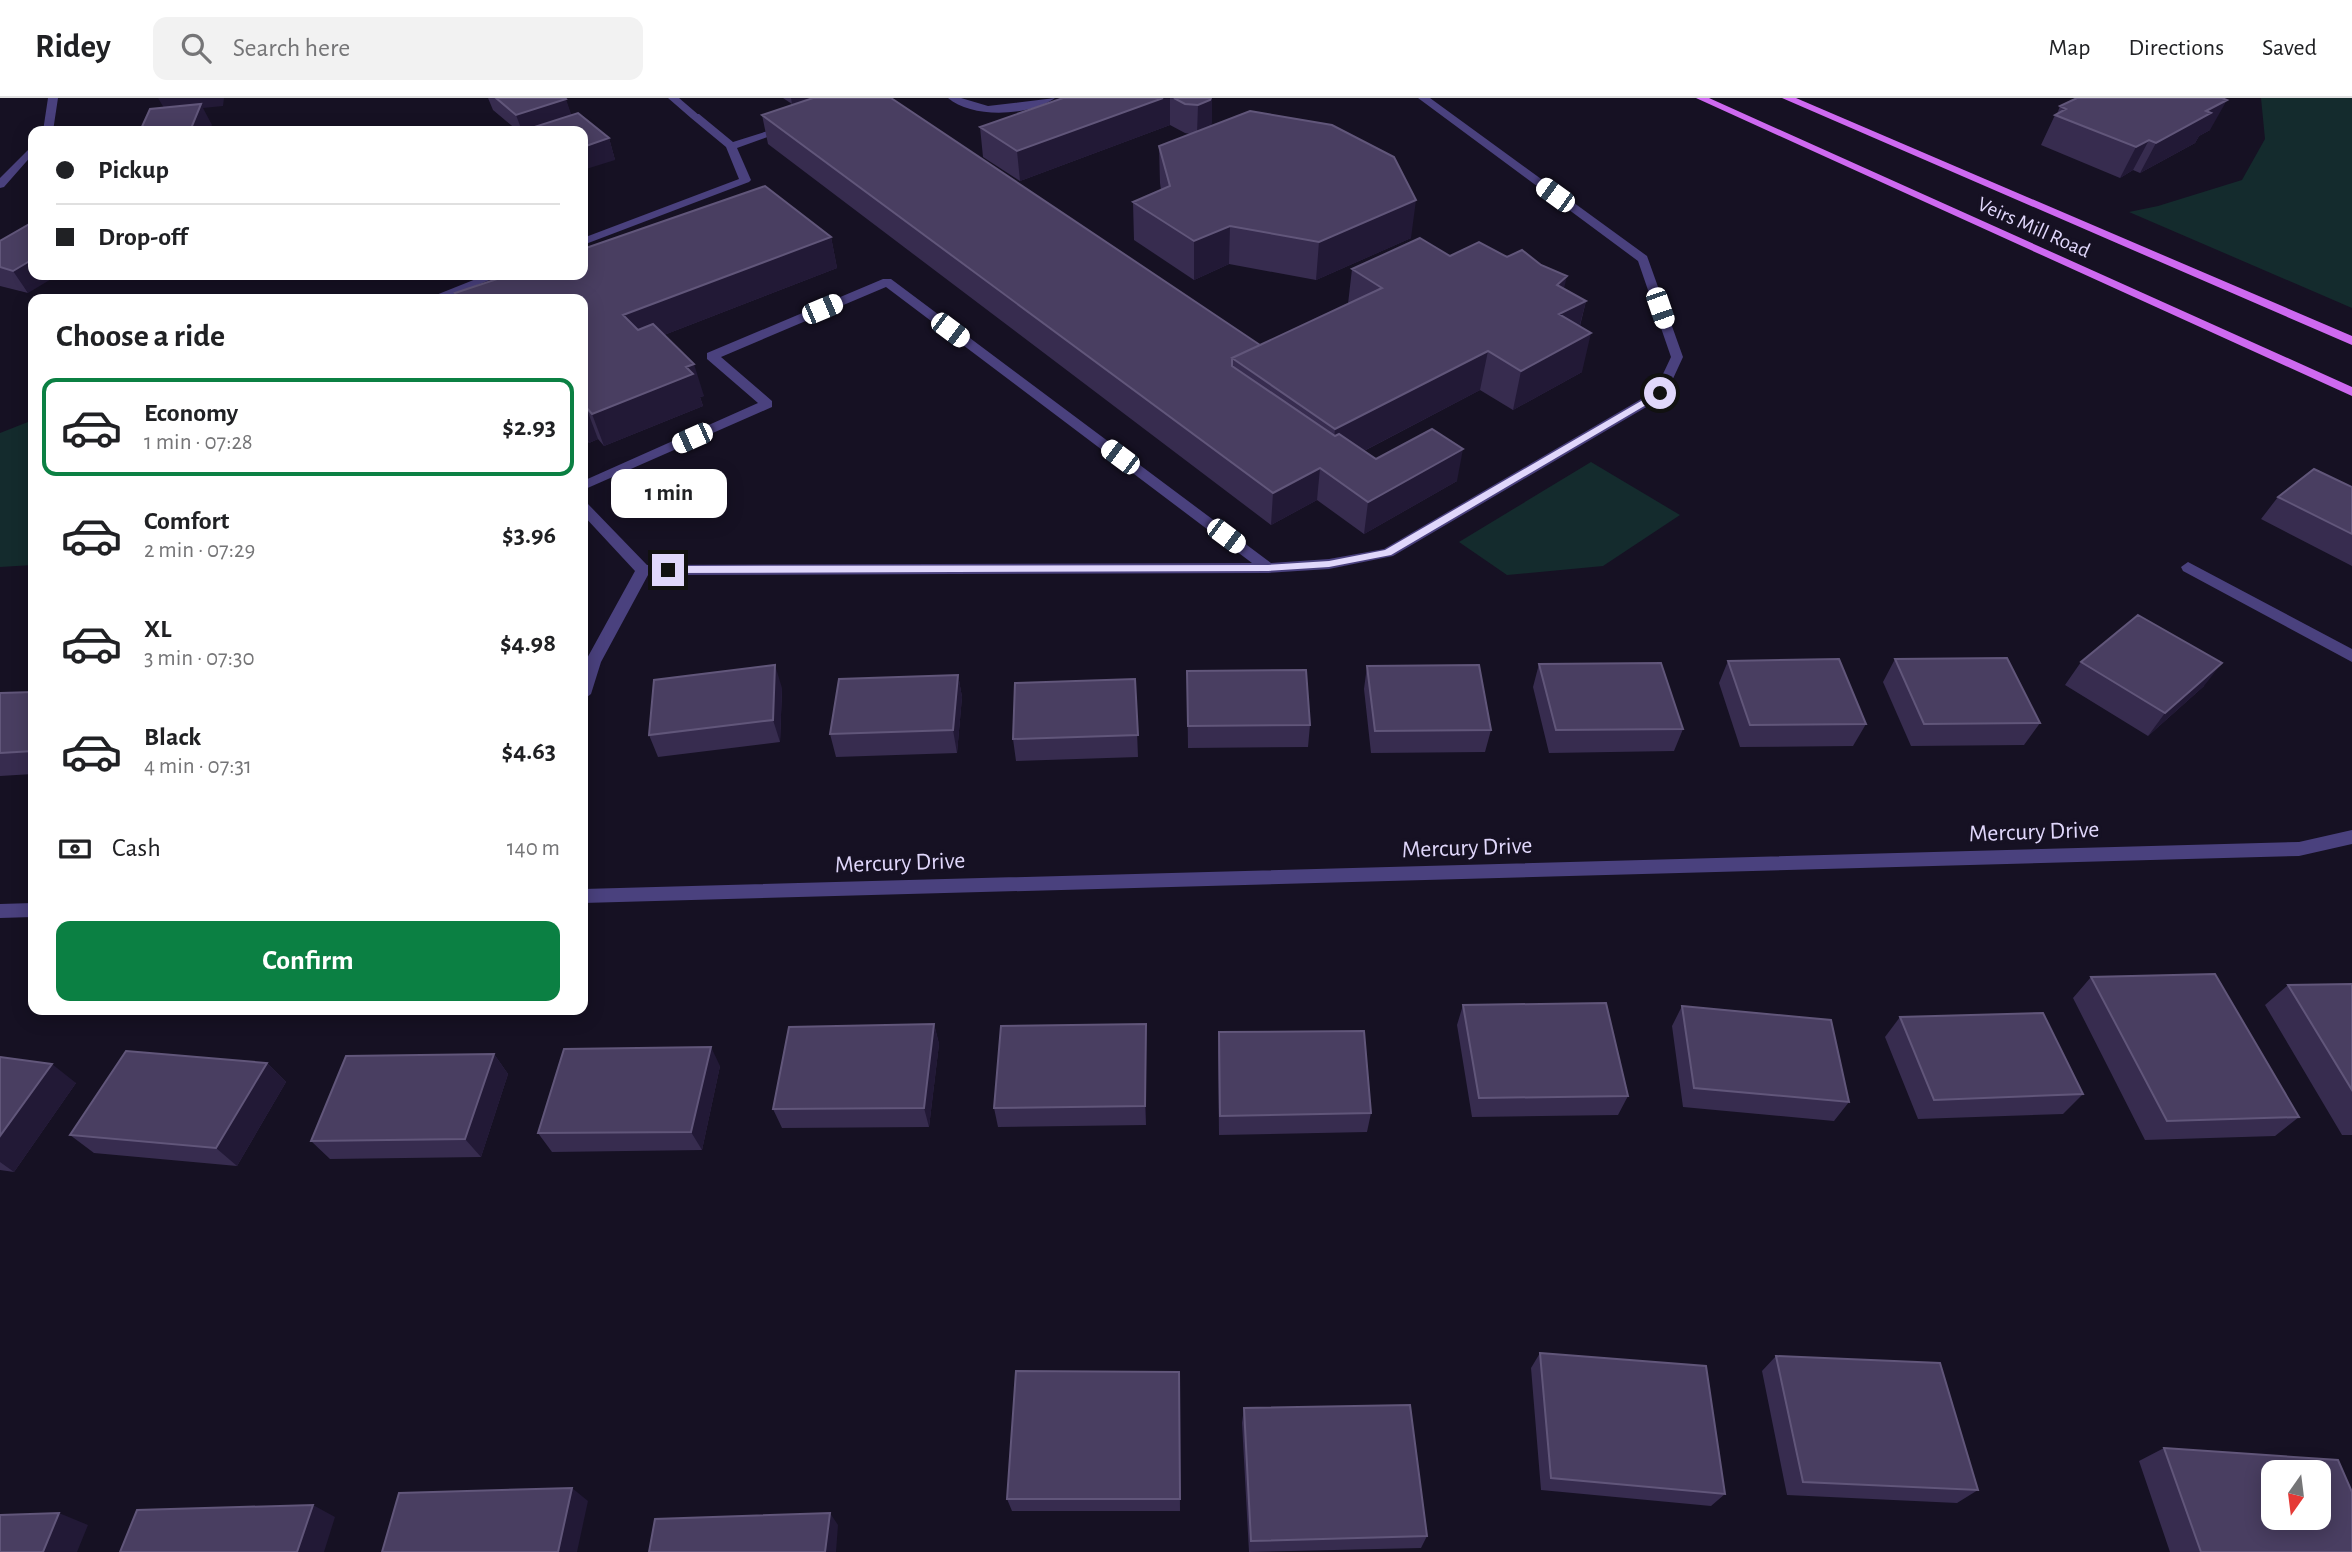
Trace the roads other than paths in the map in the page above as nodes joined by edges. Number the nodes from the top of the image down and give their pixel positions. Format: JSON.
{"nodes":[{"id":1,"x":53,"y":98,"type":"edge"},
{"id":2,"x":673,"y":98,"type":"edge"},
{"id":3,"x":953,"y":98,"type":"edge"},
{"id":4,"x":1050,"y":98,"type":"edge"},
{"id":5,"x":1423,"y":98,"type":"edge"},
{"id":6,"x":1701,"y":98,"type":"edge"},
{"id":7,"x":1787,"y":98,"type":"edge"},
{"id":8,"x":805,"y":122,"type":"edge"},
{"id":9,"x":49,"y":126,"type":"edge"},
{"id":10,"x":731,"y":146,"type":"junction"},
{"id":11,"x":28,"y":154,"type":"edge"},
{"id":12,"x":0,"y":185,"type":"edge"},
{"id":13,"x":588,"y":240,"type":"edge"},
{"id":14,"x":483,"y":280,"type":"edge"},
{"id":15,"x":445,"y":294,"type":"edge"},
{"id":16,"x":2352,"y":341,"type":"edge"},
{"id":17,"x":2352,"y":392,"type":"edge"},
{"id":18,"x":588,"y":484,"type":"edge"},
{"id":19,"x":588,"y":512,"type":"edge"},
{"id":20,"x":2188,"y":567,"type":"dead end"},
{"id":21,"x":1268,"y":568,"type":"junction"},
{"id":22,"x":643,"y":570,"type":"junction"},
{"id":23,"x":2352,"y":656,"type":"edge"},
{"id":24,"x":588,"y":678,"type":"edge"},
{"id":25,"x":2352,"y":838,"type":"edge"},
{"id":26,"x":588,"y":896,"type":"edge"},
{"id":27,"x":0,"y":911,"type":"edge"},
{"id":28,"x":28,"y":911,"type":"edge"}],
"edges":[{"from":1,"to":9,"type":"street"},
{"from":2,"to":10,"type":"street"},
{"from":3,"to":4,"type":"street"},
{"from":5,"to":21,"type":"street"},
{"from":6,"to":17,"type":"main road","name":"Veirs Mill Road"},
{"from":7,"to":16,"type":"main road","name":"Veirs Mill Road"},
{"from":8,"to":10,"type":"street"},
{"from":10,"to":13,"type":"street"},
{"from":11,"to":12,"type":"street"},
{"from":14,"to":15,"type":"street"},
{"from":18,"to":21,"type":"street"},
{"from":19,"to":22,"type":"street"},
{"from":20,"to":23,"type":"street"},
{"from":21,"to":22,"type":"street"},
{"from":22,"to":24,"type":"street"},
{"from":25,"to":26,"type":"street","name":"Mercury Drive"},
{"from":27,"to":28,"type":"street"}]}
